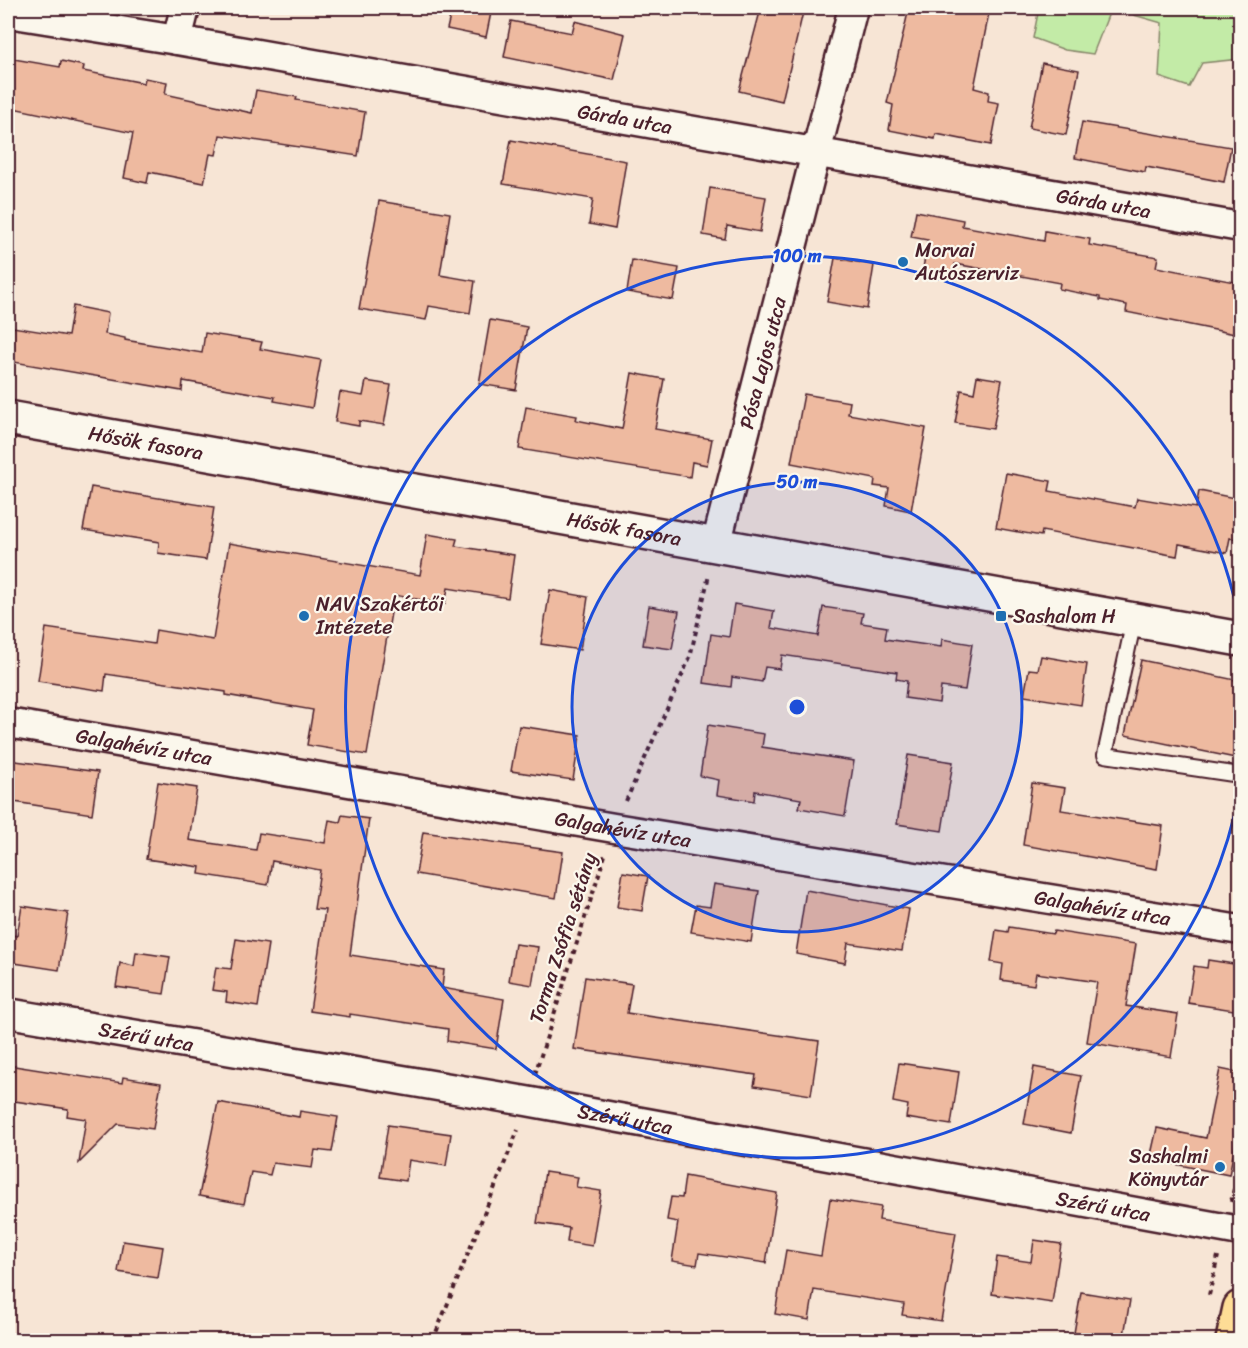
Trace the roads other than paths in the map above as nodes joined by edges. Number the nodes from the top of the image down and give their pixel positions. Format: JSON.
{"nodes":[{"id":1,"x":185,"y":8,"type":"edge"},
{"id":2,"x":853,"y":8,"type":"edge"},
{"id":3,"x":8,"y":13,"type":"edge"},
{"id":4,"x":177,"y":40,"type":"junction"},
{"id":5,"x":814,"y":153,"type":"junction"},
{"id":6,"x":1240,"y":227,"type":"edge"},
{"id":7,"x":8,"y":418,"type":"edge"},
{"id":8,"x":716,"y":545,"type":"junction"},
{"id":9,"x":1134,"y":620,"type":"junction"},
{"id":10,"x":1240,"y":639,"type":"edge"},
{"id":11,"x":8,"y":723,"type":"edge"},
{"id":12,"x":1240,"y":775,"type":"edge"},
{"id":13,"x":1240,"y":930,"type":"edge"},
{"id":14,"x":8,"y":1013,"type":"edge"},
{"id":15,"x":1240,"y":1232,"type":"edge"},
{"id":16,"x":1240,"y":1308,"type":"edge"},
{"id":17,"x":1233,"y":1341,"type":"edge"}],
"edges":[{"from":1,"to":4,"type":"street"},
{"from":2,"to":5,"type":"street","name":"Pósa Lajos utca"},
{"from":3,"to":4,"type":"street","name":"Gárda utca"},
{"from":4,"to":5,"type":"street","name":"Gárda utca"},
{"from":5,"to":6,"type":"street","name":"Gárda utca"},
{"from":5,"to":8,"type":"street","name":"Pósa Lajos utca"},
{"from":7,"to":8,"type":"street","name":"Hősök fasora"},
{"from":8,"to":9,"type":"street","name":"Hősök fasora"},
{"from":9,"to":10,"type":"street","name":"Hősök fasora"},
{"from":9,"to":12,"type":"lane"},
{"from":11,"to":13,"type":"street","name":"Galgahévíz utca"},
{"from":14,"to":15,"type":"street","name":"Szérű utca"},
{"from":16,"to":17,"type":"main road"}]}
